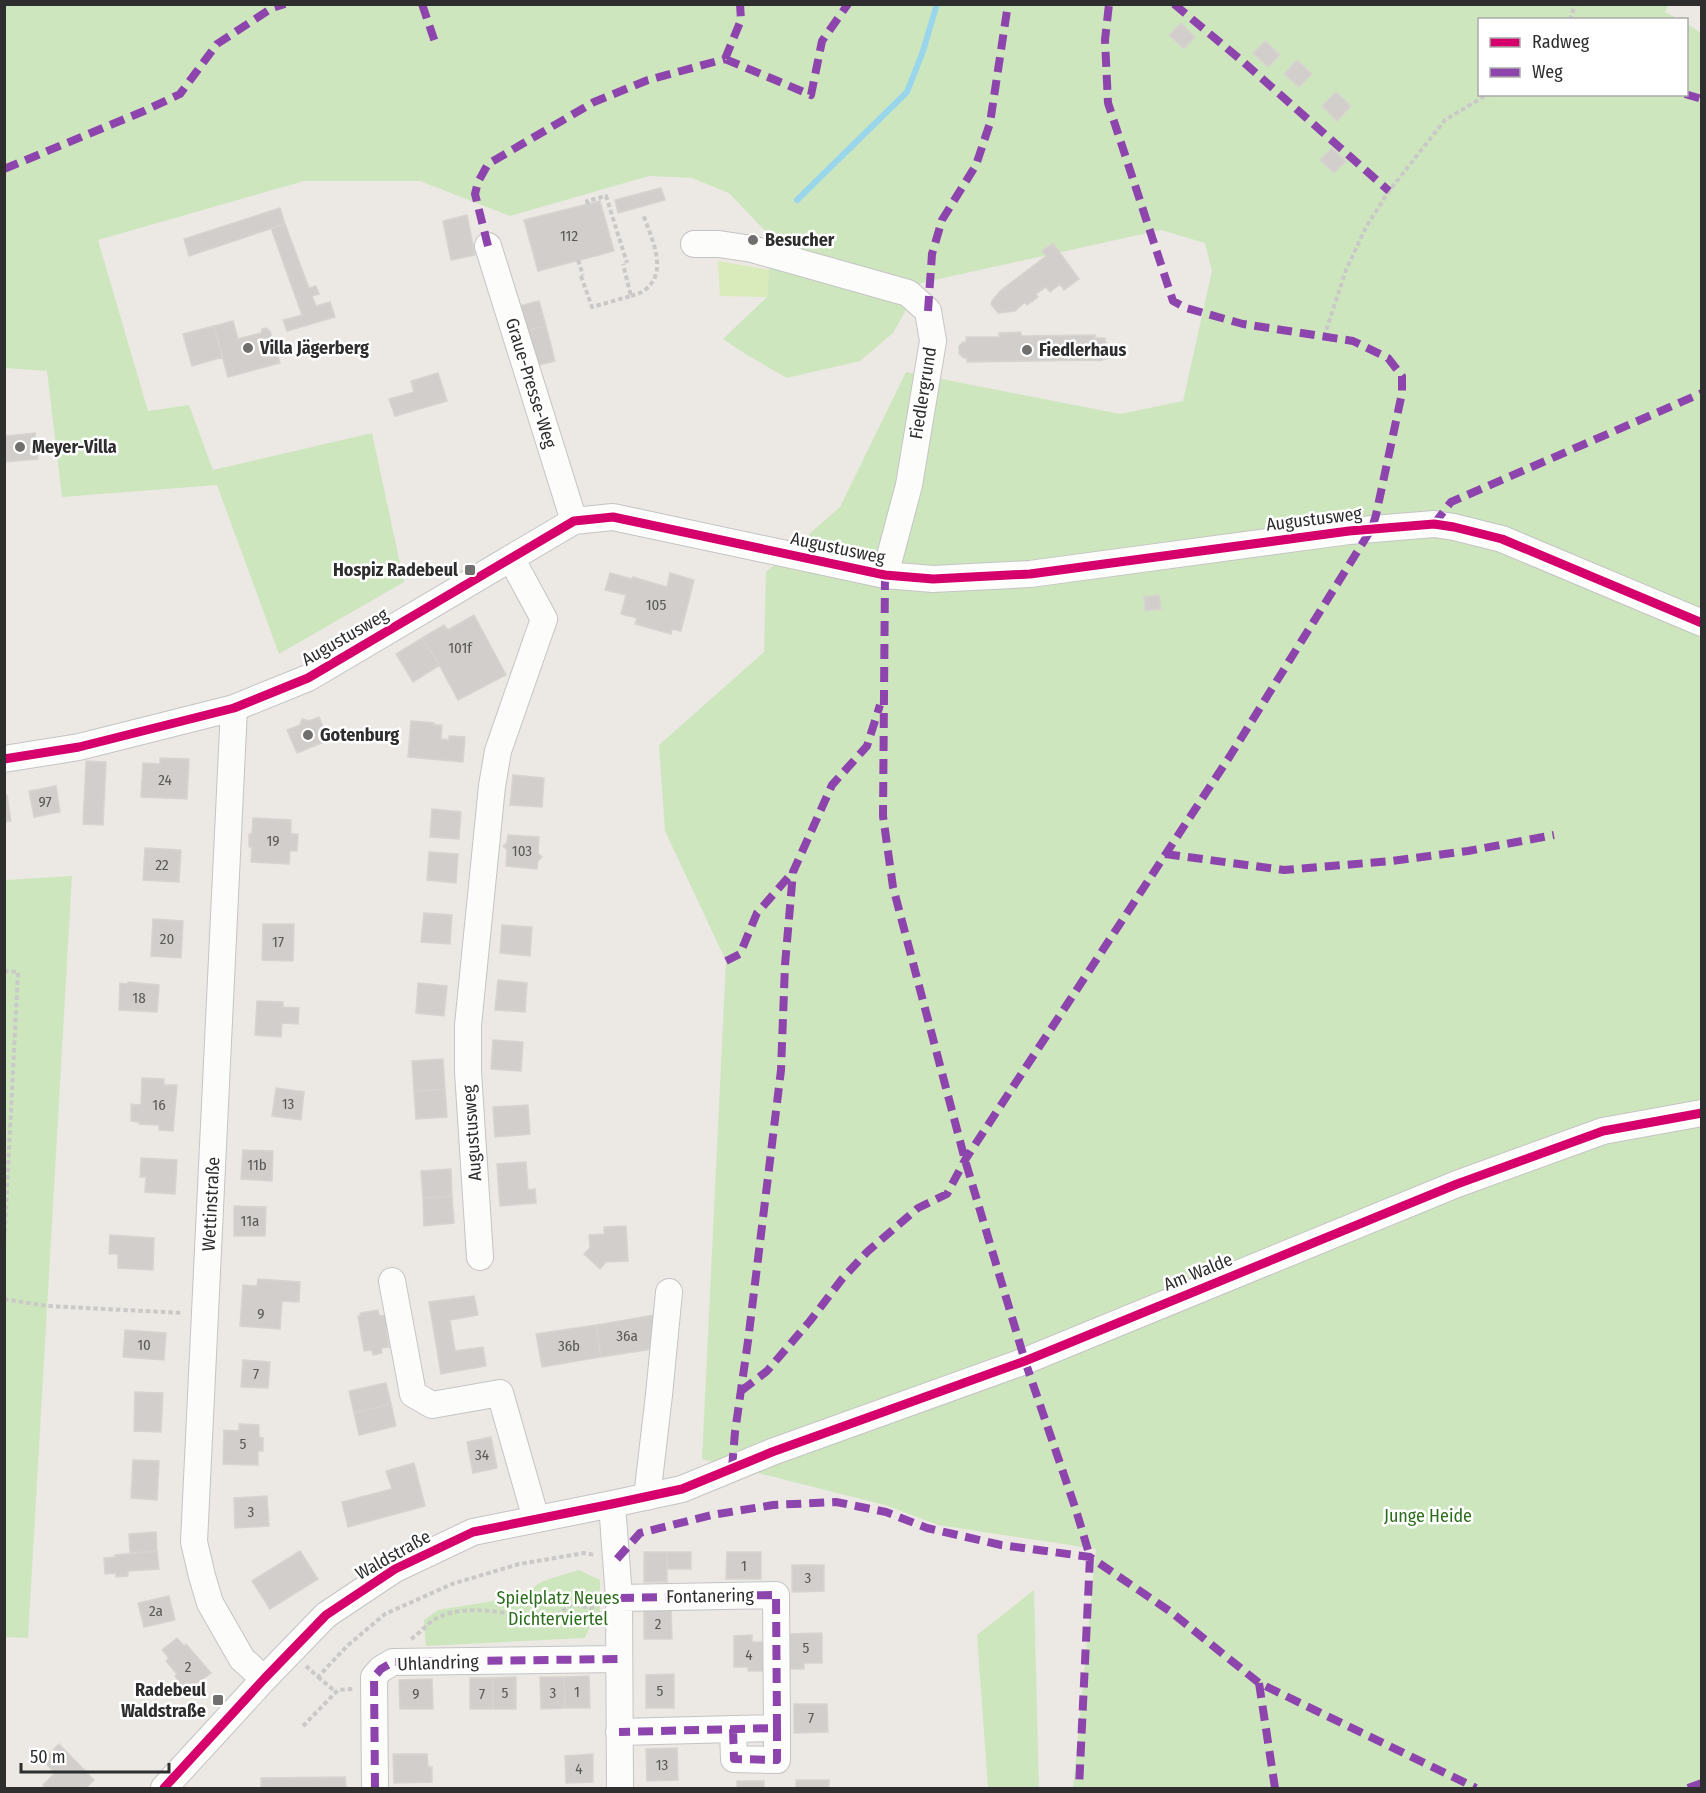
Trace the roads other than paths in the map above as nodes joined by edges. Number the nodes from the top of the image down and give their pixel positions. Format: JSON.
{"nodes":[{"id":1,"x":694,"y":244,"type":"dead end"},
{"id":2,"x":488,"y":246,"type":"dead end"},
{"id":3,"x":574,"y":521,"type":"junction"},
{"id":4,"x":511,"y":558,"type":"junction"},
{"id":5,"x":885,"y":576,"type":"junction"},
{"id":6,"x":1701,"y":623,"type":"edge"},
{"id":7,"x":234,"y":708,"type":"junction"},
{"id":8,"x":4,"y":759,"type":"edge"},
{"id":9,"x":1701,"y":1113,"type":"edge"},
{"id":10,"x":480,"y":1257,"type":"dead end"},
{"id":11,"x":392,"y":1281,"type":"dead end"},
{"id":12,"x":669,"y":1292,"type":"dead end"},
{"id":13,"x":711,"y":1477,"type":"joint"},
{"id":14,"x":647,"y":1497,"type":"junction"},
{"id":15,"x":612,"y":1504,"type":"junction"},
{"id":16,"x":536,"y":1520,"type":"junction"},
{"id":17,"x":618,"y":1598,"type":"junction"},
{"id":18,"x":619,"y":1659,"type":"junction"},
{"id":19,"x":264,"y":1680,"type":"junction"},
{"id":20,"x":619,"y":1732,"type":"junction"},
{"id":21,"x":164,"y":1788,"type":"edge"},
{"id":22,"x":375,"y":1788,"type":"edge"},
{"id":23,"x":620,"y":1788,"type":"edge"}],
"edges":[{"from":1,"to":5,"type":"street","name":"Fiedlergrund"},
{"from":2,"to":3,"type":"street","name":"Graue-Presse-Weg"},
{"from":3,"to":4,"type":"street","name":"Augustusweg"},
{"from":3,"to":5,"type":"street","name":"Augustusweg"},
{"from":4,"to":7,"type":"street","name":"Augustusweg"},
{"from":4,"to":10,"type":"street","name":"Augustusweg"},
{"from":5,"to":6,"type":"street","name":"Augustusweg"},
{"from":7,"to":8,"type":"street","name":"Augustusweg"},
{"from":7,"to":19,"type":"street","name":"Wettinstraße"},
{"from":9,"to":13,"type":"street","name":"Am Walde"},
{"from":11,"to":16,"type":"street"},
{"from":12,"to":14,"type":"street"},
{"from":13,"to":14,"type":"street","name":"Waldstraße"},
{"from":14,"to":15,"type":"street","name":"Waldstraße"},
{"from":15,"to":16,"type":"street","name":"Waldstraße"},
{"from":15,"to":17,"type":"street"},
{"from":16,"to":19,"type":"street","name":"Waldstraße"},
{"from":17,"to":18,"type":"street"},
{"from":17,"to":20,"type":"street","name":"Fontanering"},
{"from":18,"to":20,"type":"street"},
{"from":18,"to":22,"type":"street","name":"Uhlandring"},
{"from":19,"to":21,"type":"street","name":"Waldstraße"},
{"from":20,"to":23,"type":"street"}]}
